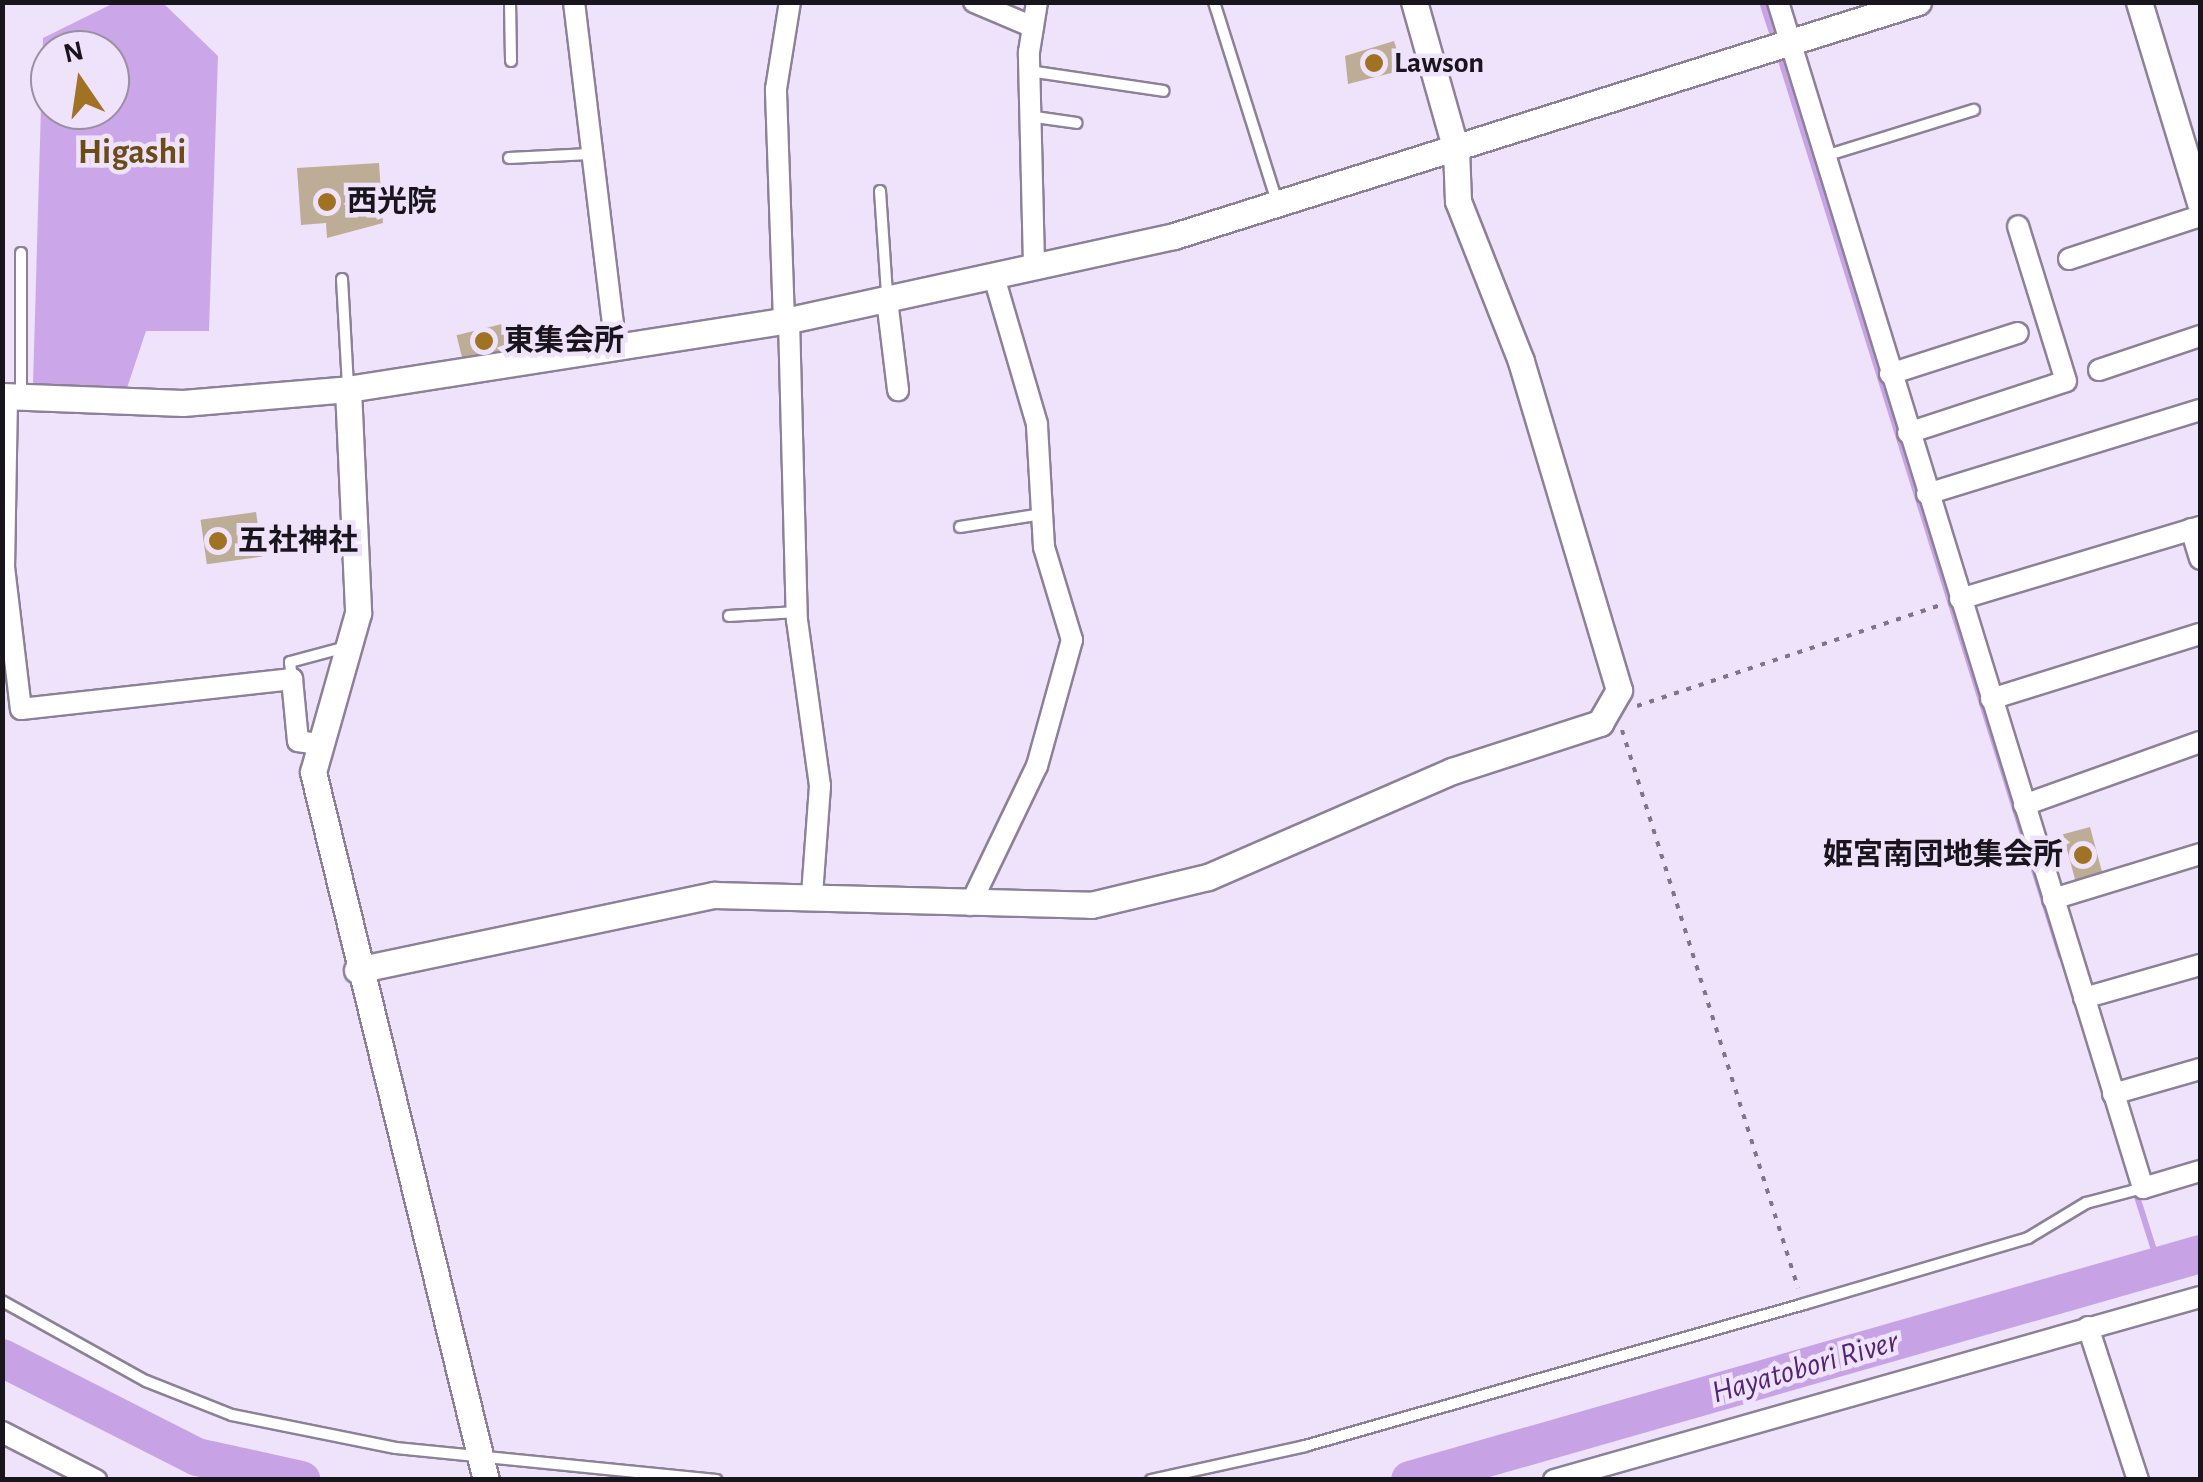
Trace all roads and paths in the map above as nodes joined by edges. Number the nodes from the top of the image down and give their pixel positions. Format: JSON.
{"nodes":[{"id":1,"x":510,"y":2,"type":"edge"},
{"id":2,"x":574,"y":2,"type":"edge"},
{"id":3,"x":790,"y":2,"type":"edge"},
{"id":4,"x":974,"y":2,"type":"edge"},
{"id":5,"x":1037,"y":2,"type":"edge"},
{"id":6,"x":1214,"y":2,"type":"edge"},
{"id":7,"x":1414,"y":2,"type":"edge"},
{"id":8,"x":1778,"y":2,"type":"edge"},
{"id":9,"x":1918,"y":2,"type":"edge"},
{"id":10,"x":2139,"y":2,"type":"edge"},
{"id":11,"x":1033,"y":27,"type":"junction"},
{"id":12,"x":1790,"y":42,"type":"junction"},
{"id":13,"x":511,"y":62,"type":"dead end"},
{"id":14,"x":1029,"y":71,"type":"junction"},
{"id":15,"x":1164,"y":91,"type":"dead end"},
{"id":16,"x":1974,"y":110,"type":"dead end"},
{"id":17,"x":1028,"y":116,"type":"junction"},
{"id":18,"x":1076,"y":124,"type":"dead end"},
{"id":19,"x":1456,"y":150,"type":"junction"},
{"id":20,"x":590,"y":154,"type":"junction"},
{"id":21,"x":1824,"y":156,"type":"junction"},
{"id":22,"x":508,"y":158,"type":"dead end"},
{"id":23,"x":880,"y":191,"type":"dead end"},
{"id":24,"x":1277,"y":203,"type":"junction"},
{"id":25,"x":2200,"y":203,"type":"edge"},
{"id":26,"x":2200,"y":216,"type":"edge"},
{"id":27,"x":2018,"y":226,"type":"dead end"},
{"id":28,"x":20,"y":253,"type":"dead end"},
{"id":29,"x":2068,"y":259,"type":"dead end"},
{"id":30,"x":1034,"y":264,"type":"junction"},
{"id":31,"x":994,"y":277,"type":"junction"},
{"id":32,"x":342,"y":279,"type":"dead end"},
{"id":33,"x":887,"y":300,"type":"junction"},
{"id":34,"x":786,"y":321,"type":"junction"},
{"id":35,"x":2018,"y":333,"type":"dead end"},
{"id":36,"x":2200,"y":336,"type":"edge"},
{"id":37,"x":616,"y":348,"type":"junction"},
{"id":38,"x":2099,"y":370,"type":"dead end"},
{"id":39,"x":1890,"y":374,"type":"junction"},
{"id":40,"x":348,"y":389,"type":"junction"},
{"id":41,"x":898,"y":390,"type":"dead end"},
{"id":42,"x":10,"y":397,"type":"edge"},
{"id":43,"x":2200,"y":410,"type":"edge"},
{"id":44,"x":1908,"y":433,"type":"junction"},
{"id":45,"x":1927,"y":494,"type":"junction"},
{"id":46,"x":1042,"y":514,"type":"junction"},
{"id":47,"x":960,"y":527,"type":"dead end"},
{"id":48,"x":2196,"y":528,"type":"edge"},
{"id":49,"x":355,"y":532,"type":"junction"},
{"id":50,"x":270,"y":537,"type":"dead end"},
{"id":51,"x":2200,"y":558,"type":"edge"},
{"id":52,"x":4,"y":574,"type":"edge"},
{"id":53,"x":1960,"y":599,"type":"junction"},
{"id":54,"x":797,"y":612,"type":"junction"},
{"id":55,"x":729,"y":616,"type":"dead end"},
{"id":56,"x":2200,"y":634,"type":"edge"},
{"id":57,"x":352,"y":645,"type":"junction"},
{"id":58,"x":292,"y":679,"type":"junction"},
{"id":59,"x":1991,"y":699,"type":"junction"},
{"id":60,"x":1615,"y":708,"type":"junction"},
{"id":61,"x":2200,"y":742,"type":"edge"},
{"id":62,"x":317,"y":744,"type":"junction"},
{"id":63,"x":2024,"y":805,"type":"junction"},
{"id":64,"x":2200,"y":854,"type":"edge"},
{"id":65,"x":812,"y":896,"type":"junction"},
{"id":66,"x":2053,"y":899,"type":"junction"},
{"id":67,"x":970,"y":905,"type":"junction"},
{"id":68,"x":2200,"y":965,"type":"edge"},
{"id":69,"x":357,"y":970,"type":"junction"},
{"id":70,"x":2084,"y":998,"type":"junction"},
{"id":71,"x":2200,"y":1069,"type":"edge"},
{"id":72,"x":2114,"y":1094,"type":"junction"},
{"id":73,"x":2200,"y":1171,"type":"edge"},
{"id":74,"x":2143,"y":1188,"type":"junction"},
{"id":75,"x":2200,"y":1297,"type":"edge"},
{"id":76,"x":2,"y":1301,"type":"edge"},
{"id":77,"x":1804,"y":1304,"type":"junction"},
{"id":78,"x":2088,"y":1327,"type":"junction"},
{"id":79,"x":2,"y":1432,"type":"edge"},
{"id":80,"x":476,"y":1452,"type":"junction"},
{"id":81,"x":96,"y":1480,"type":"edge"},
{"id":82,"x":486,"y":1480,"type":"edge"},
{"id":83,"x":716,"y":1480,"type":"edge"},
{"id":84,"x":1151,"y":1480,"type":"edge"},
{"id":85,"x":1554,"y":1480,"type":"edge"},
{"id":86,"x":2138,"y":1480,"type":"edge"}],
"edges":[{"from":1,"to":13,"type":"lane"},
{"from":2,"to":20,"type":"street"},
{"from":3,"to":34,"type":"street"},
{"from":4,"to":11,"type":"street"},
{"from":5,"to":11,"type":"street"},
{"from":6,"to":24,"type":"lane"},
{"from":7,"to":19,"type":"street"},
{"from":8,"to":12,"type":"street"},
{"from":9,"to":12,"type":"street"},
{"from":10,"to":25,"type":"street"},
{"from":11,"to":14,"type":"street"},
{"from":12,"to":19,"type":"street"},
{"from":12,"to":21,"type":"street"},
{"from":14,"to":15,"type":"lane"},
{"from":14,"to":17,"type":"street"},
{"from":16,"to":21,"type":"lane"},
{"from":17,"to":18,"type":"lane"},
{"from":17,"to":30,"type":"street"},
{"from":19,"to":24,"type":"street"},
{"from":19,"to":60,"type":"street"},
{"from":20,"to":22,"type":"lane"},
{"from":20,"to":37,"type":"street"},
{"from":21,"to":39,"type":"street"},
{"from":23,"to":33,"type":"lane"},
{"from":24,"to":30,"type":"street"},
{"from":26,"to":29,"type":"street"},
{"from":27,"to":44,"type":"street"},
{"from":28,"to":42,"type":"lane"},
{"from":30,"to":31,"type":"street"},
{"from":31,"to":33,"type":"street"},
{"from":31,"to":46,"type":"street"},
{"from":32,"to":40,"type":"lane"},
{"from":33,"to":34,"type":"street"},
{"from":33,"to":41,"type":"street"},
{"from":34,"to":37,"type":"street"},
{"from":34,"to":54,"type":"street"},
{"from":35,"to":39,"type":"street"},
{"from":36,"to":38,"type":"street"},
{"from":37,"to":40,"type":"street"},
{"from":39,"to":44,"type":"street"},
{"from":40,"to":42,"type":"street"},
{"from":40,"to":49,"type":"street"},
{"from":42,"to":52,"type":"street"},
{"from":43,"to":45,"type":"street"},
{"from":44,"to":45,"type":"street"},
{"from":45,"to":53,"type":"street"},
{"from":46,"to":47,"type":"lane"},
{"from":46,"to":67,"type":"street"},
{"from":48,"to":51,"type":"street"},
{"from":48,"to":53,"type":"street"},
{"from":49,"to":50,"type":"path"},
{"from":49,"to":57,"type":"street"},
{"from":52,"to":58,"type":"street"},
{"from":53,"to":59,"type":"street"},
{"from":53,"to":60,"type":"path"},
{"from":54,"to":55,"type":"lane"},
{"from":54,"to":65,"type":"street"},
{"from":56,"to":59,"type":"street"},
{"from":57,"to":58,"type":"lane"},
{"from":57,"to":62,"type":"street"},
{"from":58,"to":62,"type":"street"},
{"from":59,"to":63,"type":"street"},
{"from":60,"to":67,"type":"street"},
{"from":60,"to":77,"type":"path"},
{"from":61,"to":63,"type":"street"},
{"from":62,"to":69,"type":"street"},
{"from":63,"to":66,"type":"street"},
{"from":64,"to":66,"type":"street"},
{"from":65,"to":67,"type":"street"},
{"from":65,"to":69,"type":"street"},
{"from":66,"to":70,"type":"street"},
{"from":68,"to":70,"type":"street"},
{"from":69,"to":80,"type":"street"},
{"from":70,"to":72,"type":"street"},
{"from":71,"to":72,"type":"street"},
{"from":72,"to":74,"type":"street"},
{"from":73,"to":74,"type":"street"},
{"from":74,"to":77,"type":"lane"},
{"from":75,"to":78,"type":"street"},
{"from":76,"to":80,"type":"lane"},
{"from":77,"to":84,"type":"lane"},
{"from":78,"to":85,"type":"street"},
{"from":78,"to":86,"type":"street"},
{"from":79,"to":81,"type":"street"},
{"from":80,"to":82,"type":"street"},
{"from":80,"to":83,"type":"lane"}]}
